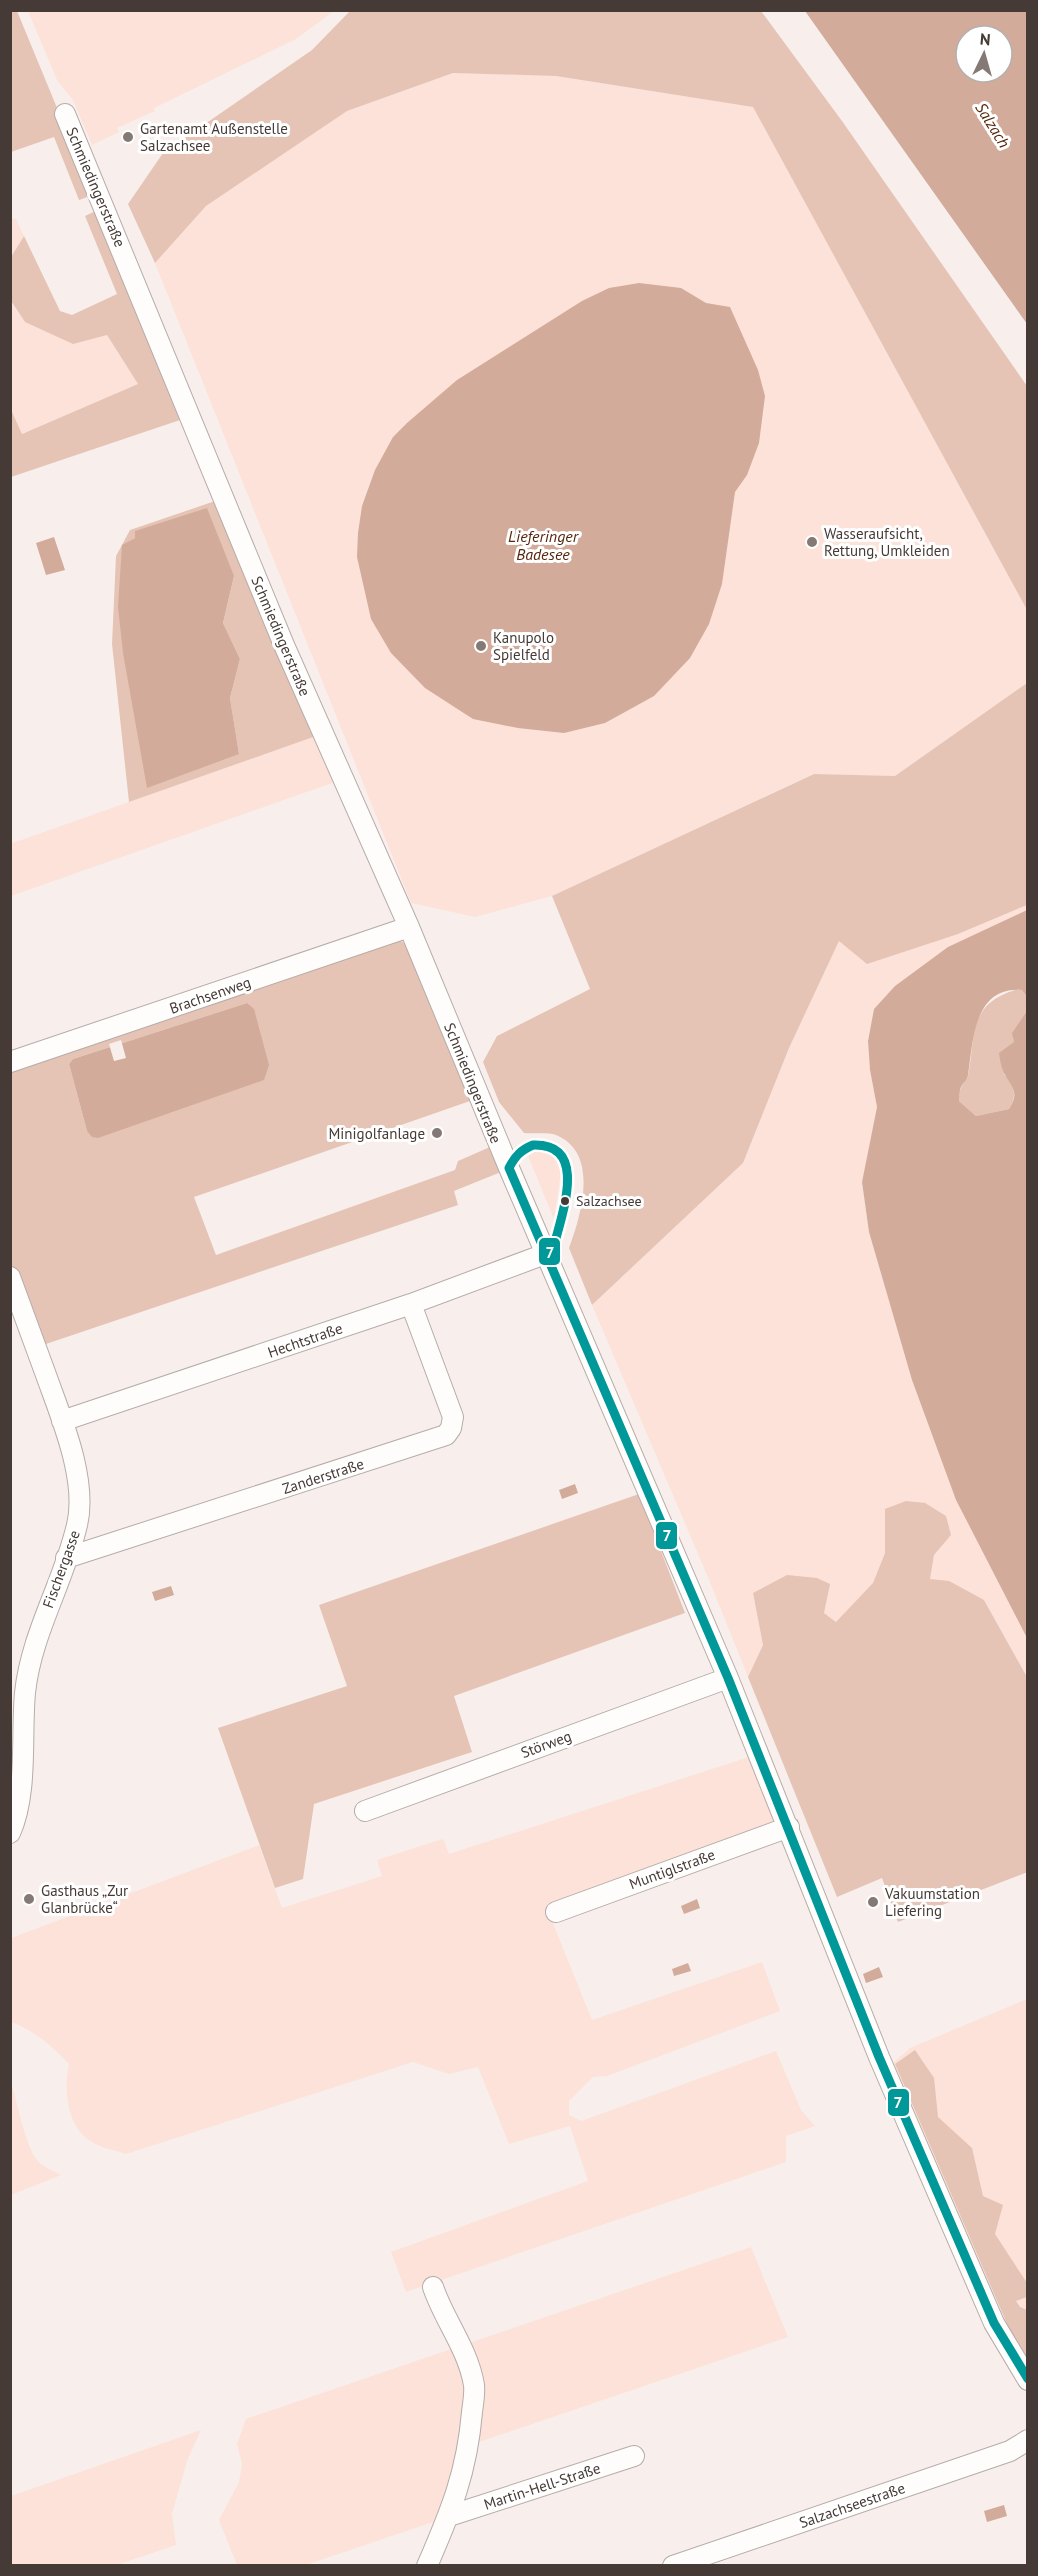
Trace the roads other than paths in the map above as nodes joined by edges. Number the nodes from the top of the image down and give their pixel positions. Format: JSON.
{"nodes":[{"id":1,"x":65,"y":114,"type":"dead end"},
{"id":2,"x":409,"y":927,"type":"junction"},
{"id":3,"x":10,"y":1062,"type":"edge"},
{"id":4,"x":545,"y":1254,"type":"junction"},
{"id":5,"x":10,"y":1277,"type":"edge"},
{"id":6,"x":411,"y":1304,"type":"junction"},
{"id":7,"x":62,"y":1421,"type":"junction"},
{"id":8,"x":66,"y":1558,"type":"junction"},
{"id":9,"x":728,"y":1678,"type":"junction"},
{"id":10,"x":365,"y":1811,"type":"dead end"},
{"id":11,"x":789,"y":1827,"type":"junction"},
{"id":12,"x":10,"y":1833,"type":"edge"},
{"id":13,"x":556,"y":1912,"type":"dead end"},
{"id":14,"x":433,"y":2288,"type":"dead end"},
{"id":15,"x":1028,"y":2380,"type":"edge"},
{"id":16,"x":1028,"y":2440,"type":"edge"},
{"id":17,"x":634,"y":2457,"type":"dead end"},
{"id":18,"x":449,"y":2516,"type":"junction"},
{"id":19,"x":427,"y":2565,"type":"edge"},
{"id":20,"x":673,"y":2565,"type":"edge"}],
"edges":[{"from":1,"to":2,"type":"street","name":"Schmiedingerstraße"},
{"from":2,"to":3,"type":"street","name":"Brachsenweg"},
{"from":2,"to":4,"type":"street","name":"Schmiedingerstraße"},
{"from":4,"to":6,"type":"street","name":"Hechtstraße"},
{"from":4,"to":9,"type":"street","name":"Schmiedingerstraße"},
{"from":5,"to":7,"type":"street","name":"Fischergasse"},
{"from":6,"to":7,"type":"street","name":"Hechtstraße"},
{"from":6,"to":8,"type":"street","name":"Zanderstraße"},
{"from":7,"to":8,"type":"street","name":"Fischergasse"},
{"from":8,"to":12,"type":"street","name":"Fischergasse"},
{"from":9,"to":10,"type":"street","name":"Störweg"},
{"from":9,"to":11,"type":"street","name":"Schmiedingerstraße"},
{"from":11,"to":13,"type":"street","name":"Muntiglstraße"},
{"from":11,"to":15,"type":"street","name":"Schmiedingerstraße"},
{"from":14,"to":18,"type":"street"},
{"from":16,"to":20,"type":"street","name":"Salzachseestraße"},
{"from":17,"to":18,"type":"street","name":"Martin-Hell-Straße"},
{"from":18,"to":19,"type":"street"}]}
